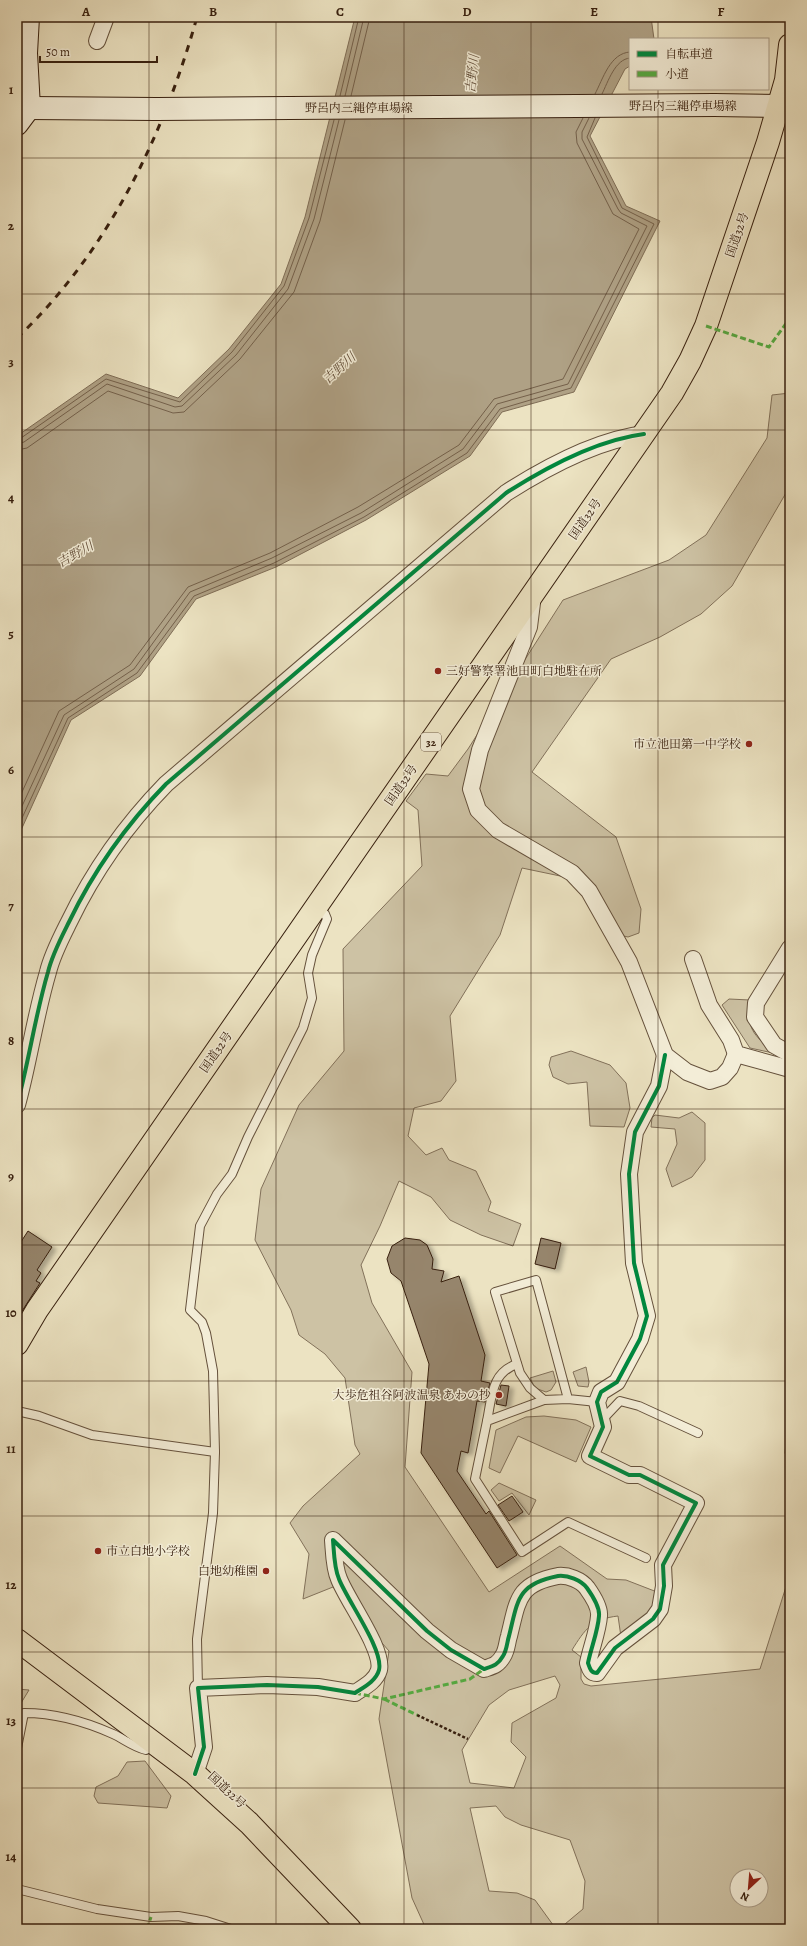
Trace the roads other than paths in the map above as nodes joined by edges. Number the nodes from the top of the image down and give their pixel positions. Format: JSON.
{"nodes":[{"id":1,"x":28,"y":17,"type":"edge"},
{"id":2,"x":106,"y":17,"type":"edge"},
{"id":3,"x":97,"y":41,"type":"dead end"},
{"id":4,"x":790,"y":45,"type":"edge"},
{"id":5,"x":22,"y":52,"type":"edge"},
{"id":6,"x":780,"y":106,"type":"junction"},
{"id":7,"x":23,"y":116,"type":"edge"},
{"id":8,"x":644,"y":434,"type":"junction"},
{"id":9,"x":533,"y":595,"type":"junction"},
{"id":10,"x":317,"y":906,"type":"junction"},
{"id":11,"x":790,"y":948,"type":"edge"},
{"id":12,"x":693,"y":959,"type":"dead end"},
{"id":13,"x":736,"y":1054,"type":"junction"},
{"id":14,"x":790,"y":1054,"type":"edge"},
{"id":15,"x":665,"y":1055,"type":"junction"},
{"id":16,"x":790,"y":1069,"type":"edge"},
{"id":17,"x":17,"y":1105,"type":"edge"},
{"id":18,"x":17,"y":1344,"type":"edge"},
{"id":19,"x":517,"y":1364,"type":"junction"},
{"id":20,"x":568,"y":1399,"type":"junction"},
{"id":21,"x":544,"y":1400,"type":"junction"},
{"id":22,"x":597,"y":1402,"type":"junction"},
{"id":23,"x":17,"y":1411,"type":"edge"},
{"id":24,"x":602,"y":1420,"type":"junction"},
{"id":25,"x":487,"y":1421,"type":"junction"},
{"id":26,"x":698,"y":1433,"type":"dead end"},
{"id":27,"x":215,"y":1452,"type":"junction"},
{"id":28,"x":646,"y":1558,"type":"dead end"},
{"id":29,"x":17,"y":1640,"type":"edge"},
{"id":30,"x":198,"y":1688,"type":"junction"},
{"id":31,"x":156,"y":1744,"type":"junction"},
{"id":32,"x":17,"y":1748,"type":"edge"},
{"id":33,"x":195,"y":1774,"type":"junction"},
{"id":34,"x":17,"y":1889,"type":"edge"},
{"id":35,"x":231,"y":1929,"type":"edge"},
{"id":36,"x":350,"y":1929,"type":"edge"}],
"edges":[{"from":1,"to":5,"type":"main road","name":"野呂内三縄停車場線"},
{"from":2,"to":3,"type":"street"},
{"from":4,"to":6,"type":"highway","name":"国道32号","number":"32"},
{"from":5,"to":7,"type":"main road","name":"野呂内三縄停車場線"},
{"from":6,"to":7,"type":"main road","name":"野呂内三縄停車場線","bridge":true},
{"from":6,"to":8,"type":"highway","name":"国道32号","number":"32"},
{"from":8,"to":9,"type":"highway","name":"国道32号","number":"32"},
{"from":8,"to":17,"type":"street"},
{"from":9,"to":10,"type":"highway","name":"国道32号","number":"32"},
{"from":9,"to":15,"type":"street"},
{"from":10,"to":18,"type":"highway","name":"国道32号","number":"32"},
{"from":10,"to":27,"type":"lane"},
{"from":11,"to":14,"type":"street"},
{"from":12,"to":13,"type":"street"},
{"from":13,"to":15,"type":"street"},
{"from":13,"to":16,"type":"street"},
{"from":15,"to":22,"type":"street"},
{"from":19,"to":20,"type":"lane"},
{"from":19,"to":21,"type":"lane"},
{"from":19,"to":25,"type":"lane"},
{"from":20,"to":21,"type":"lane"},
{"from":20,"to":22,"type":"lane"},
{"from":21,"to":25,"type":"lane"},
{"from":22,"to":24,"type":"street"},
{"from":23,"to":27,"type":"lane"},
{"from":24,"to":26,"type":"lane"},
{"from":24,"to":30,"type":"street"},
{"from":25,"to":28,"type":"lane"},
{"from":27,"to":30,"type":"lane"},
{"from":29,"to":31,"type":"highway","name":"国道32号"},
{"from":30,"to":33,"type":"street"},
{"from":31,"to":32,"type":"lane"},
{"from":31,"to":33,"type":"highway","name":"国道32号"},
{"from":33,"to":36,"type":"highway","name":"国道32号"},
{"from":34,"to":35,"type":"lane"}]}
